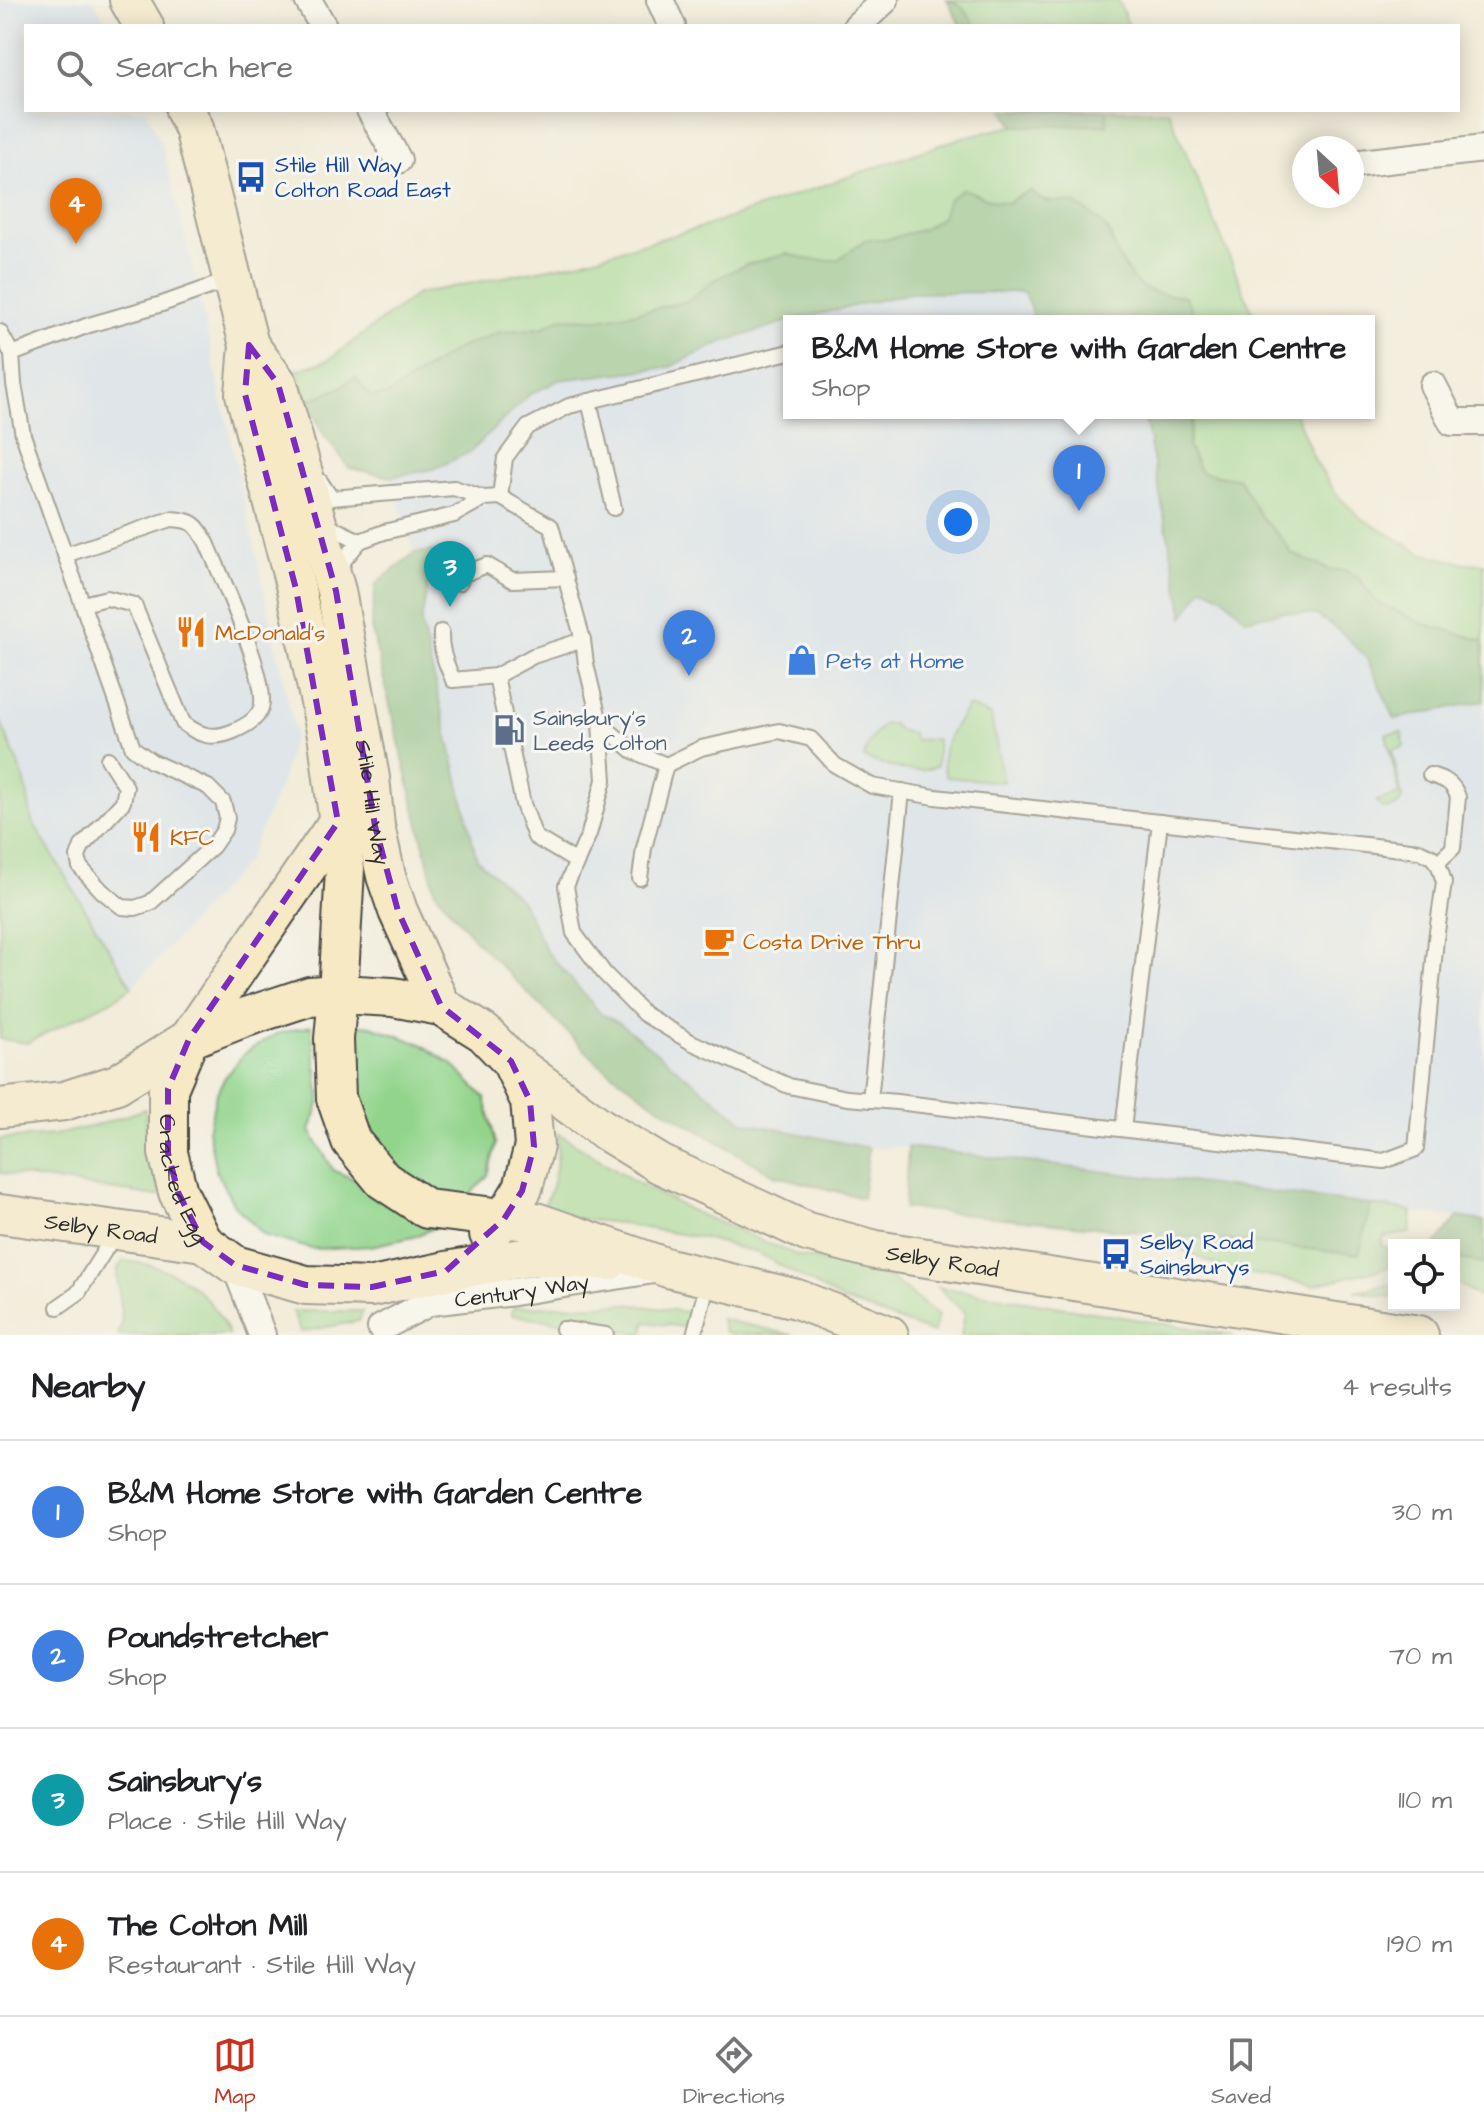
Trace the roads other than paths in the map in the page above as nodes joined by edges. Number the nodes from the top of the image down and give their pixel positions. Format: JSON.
{"nodes":[{"id":1,"x":129,"y":0,"type":"edge"},
{"id":2,"x":308,"y":0,"type":"edge"},
{"id":3,"x":660,"y":0,"type":"edge"},
{"id":4,"x":885,"y":0,"type":"edge"},
{"id":5,"x":143,"y":24,"type":"edge"},
{"id":6,"x":322,"y":24,"type":"edge"},
{"id":7,"x":671,"y":24,"type":"edge"},
{"id":8,"x":859,"y":24,"type":"edge"},
{"id":9,"x":186,"y":112,"type":"edge"},
{"id":10,"x":371,"y":112,"type":"edge"},
{"id":11,"x":1484,"y":149,"type":"edge"},
{"id":12,"x":398,"y":160,"type":"dead end"},
{"id":13,"x":1364,"y":163,"type":"edge"},
{"id":14,"x":232,"y":279,"type":"junction"},
{"id":15,"x":0,"y":332,"type":"edge"},
{"id":16,"x":249,"y":345,"type":"junction"},
{"id":17,"x":783,"y":353,"type":"edge"},
{"id":18,"x":12,"y":354,"type":"junction"},
{"id":19,"x":1433,"y":385,"type":"dead end"},
{"id":20,"x":589,"y":401,"type":"junction"},
{"id":21,"x":1484,"y":422,"type":"edge"},
{"id":22,"x":500,"y":497,"type":"junction"},
{"id":23,"x":484,"y":498,"type":"junction"},
{"id":24,"x":614,"y":508,"type":"dead end"},
{"id":25,"x":305,"y":511,"type":"junction"},
{"id":26,"x":360,"y":541,"type":"junction"},
{"id":27,"x":65,"y":555,"type":"junction"},
{"id":28,"x":566,"y":578,"type":"junction"},
{"id":29,"x":459,"y":583,"type":"dead end"},
{"id":30,"x":336,"y":591,"type":"junction"},
{"id":31,"x":83,"y":604,"type":"junction"},
{"id":32,"x":441,"y":632,"type":"dead end"},
{"id":33,"x":583,"y":640,"type":"junction"},
{"id":34,"x":496,"y":676,"type":"junction"},
{"id":35,"x":600,"y":723,"type":"junction"},
{"id":36,"x":108,"y":759,"type":"dead end"},
{"id":37,"x":666,"y":765,"type":"junction"},
{"id":38,"x":1430,"y":775,"type":"dead end"},
{"id":39,"x":902,"y":791,"type":"junction"},
{"id":40,"x":338,"y":822,"type":"junction"},
{"id":41,"x":1160,"y":822,"type":"junction"},
{"id":42,"x":577,"y":862,"type":"junction"},
{"id":43,"x":1437,"y":863,"type":"junction"},
{"id":44,"x":640,"y":878,"type":"dead end"},
{"id":45,"x":338,"y":994,"type":"junction"},
{"id":46,"x":441,"y":1006,"type":"junction"},
{"id":47,"x":189,"y":1039,"type":"junction"},
{"id":48,"x":511,"y":1061,"type":"junction"},
{"id":49,"x":870,"y":1100,"type":"junction"},
{"id":50,"x":0,"y":1108,"type":"edge"},
{"id":51,"x":1123,"y":1129,"type":"junction"},
{"id":52,"x":0,"y":1214,"type":"edge"},
{"id":53,"x":504,"y":1219,"type":"junction"},
{"id":54,"x":118,"y":1230,"type":"junction"},
{"id":55,"x":203,"y":1242,"type":"junction"},
{"id":56,"x":235,"y":1265,"type":"junction"},
{"id":57,"x":668,"y":1268,"type":"junction"},
{"id":58,"x":446,"y":1271,"type":"junction"},
{"id":59,"x":709,"y":1278,"type":"junction"},
{"id":60,"x":58,"y":1307,"type":"dead end"},
{"id":61,"x":563,"y":1329,"type":"dead end"},
{"id":62,"x":379,"y":1332,"type":"edge"},
{"id":63,"x":262,"y":1335,"type":"edge"},
{"id":64,"x":606,"y":1335,"type":"edge"},
{"id":65,"x":694,"y":1335,"type":"edge"},
{"id":66,"x":889,"y":1335,"type":"edge"},
{"id":67,"x":1419,"y":1335,"type":"edge"}],
"edges":[{"from":1,"to":5,"type":"main road"},
{"from":2,"to":6,"type":"street"},
{"from":3,"to":7,"type":"street"},
{"from":4,"to":8,"type":"street"},
{"from":9,"to":14,"type":"main road","name":"Stile Hill Way"},
{"from":10,"to":12,"type":"street"},
{"from":11,"to":13,"type":"street"},
{"from":14,"to":16,"type":"main road","name":"Stile Hill Way"},
{"from":14,"to":18,"type":"lane"},
{"from":15,"to":18,"type":"lane"},
{"from":16,"to":25,"type":"main road","name":"Stile Hill Way"},
{"from":16,"to":25,"type":"main road","name":"Stile Hill Way"},
{"from":17,"to":20,"type":"lane"},
{"from":18,"to":27,"type":"lane"},
{"from":19,"to":21,"type":"street"},
{"from":20,"to":22,"type":"lane"},
{"from":20,"to":24,"type":"lane"},
{"from":22,"to":23,"type":"lane"},
{"from":22,"to":28,"type":"lane"},
{"from":23,"to":25,"type":"lane"},
{"from":23,"to":26,"type":"lane"},
{"from":25,"to":26,"type":"lane"},
{"from":25,"to":30,"type":"main road","name":"Stile Hill Way"},
{"from":25,"to":40,"type":"main road","name":"Stile Hill Way"},
{"from":26,"to":30,"type":"lane","name":"Stile Hill Way"},
{"from":27,"to":31,"type":"lane"},
{"from":27,"to":31,"type":"lane"},
{"from":28,"to":29,"type":"lane"},
{"from":28,"to":33,"type":"lane"},
{"from":30,"to":46,"type":"main road","name":"Stile Hill Way"},
{"from":31,"to":36,"type":"lane"},
{"from":32,"to":34,"type":"lane"},
{"from":33,"to":34,"type":"lane"},
{"from":33,"to":35,"type":"lane"},
{"from":34,"to":42,"type":"lane"},
{"from":35,"to":37,"type":"lane"},
{"from":35,"to":42,"type":"lane"},
{"from":37,"to":39,"type":"lane"},
{"from":37,"to":44,"type":"lane"},
{"from":38,"to":43,"type":"lane"},
{"from":39,"to":41,"type":"lane"},
{"from":39,"to":49,"type":"lane"},
{"from":40,"to":45,"type":"main road","name":"Stile Hill Way"},
{"from":40,"to":47,"type":"main road","name":"Stile Hill Way"},
{"from":41,"to":43,"type":"lane"},
{"from":41,"to":51,"type":"lane"},
{"from":42,"to":49,"type":"lane"},
{"from":43,"to":51,"type":"lane"},
{"from":45,"to":46,"type":"main road","name":"Cracked Egg"},
{"from":45,"to":47,"type":"main road","name":"Cracked Egg"},
{"from":45,"to":53,"type":"main road"},
{"from":46,"to":48,"type":"main road","name":"Cracked Egg"},
{"from":47,"to":50,"type":"main road"},
{"from":47,"to":55,"type":"main road","name":"Cracked Egg"},
{"from":48,"to":53,"type":"main road","name":"Cracked Egg"},
{"from":48,"to":67,"type":"main road","name":"Selby Road"},
{"from":49,"to":51,"type":"lane"},
{"from":52,"to":54,"type":"main road","name":"Selby Road"},
{"from":53,"to":57,"type":"main road"},
{"from":53,"to":58,"type":"main road","name":"Cracked Egg"},
{"from":54,"to":55,"type":"main road","name":"Selby Road"},
{"from":54,"to":60,"type":"lane"},
{"from":55,"to":56,"type":"main road","name":"Cracked Egg"},
{"from":56,"to":58,"type":"main road","name":"Cracked Egg"},
{"from":56,"to":63,"type":"street"},
{"from":57,"to":58,"type":"main road"},
{"from":57,"to":59,"type":"main road"},
{"from":57,"to":62,"type":"street","name":"Century Way"},
{"from":58,"to":62,"type":"street","name":"Century Way"},
{"from":59,"to":65,"type":"lane"},
{"from":59,"to":66,"type":"main road"},
{"from":61,"to":64,"type":"lane"}]}
